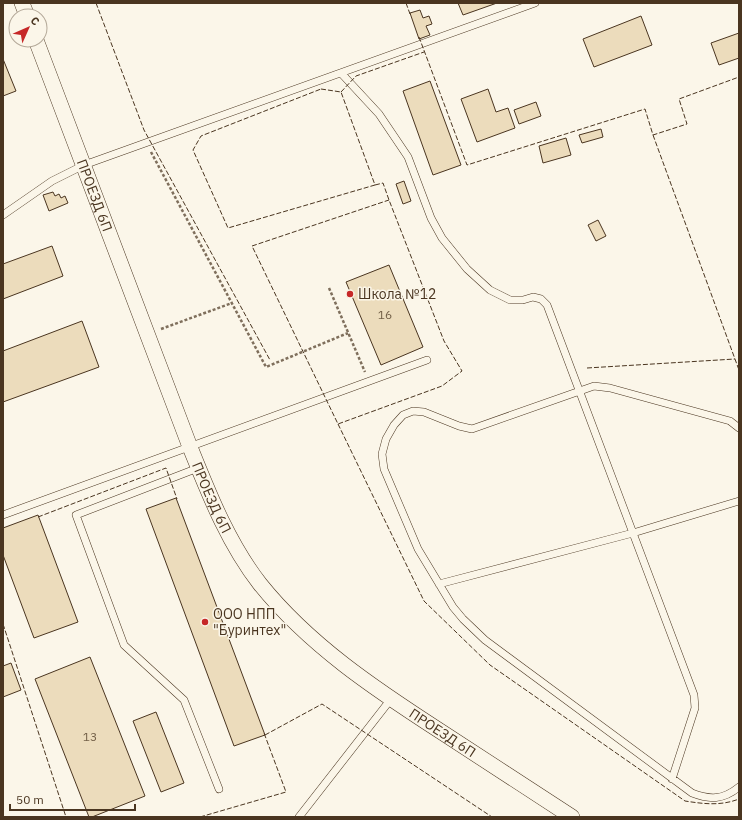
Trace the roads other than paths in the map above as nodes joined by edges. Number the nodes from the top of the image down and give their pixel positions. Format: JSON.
{"nodes":[{"id":1,"x":535,"y":3,"type":"edge"},
{"id":2,"x":39,"y":48,"type":"edge"},
{"id":3,"x":341,"y":73,"type":"junction"},
{"id":4,"x":84,"y":165,"type":"junction"},
{"id":5,"x":3,"y":215,"type":"edge"},
{"id":6,"x":427,"y":360,"type":"dead end"},
{"id":7,"x":580,"y":391,"type":"junction"},
{"id":8,"x":739,"y":428,"type":"edge"},
{"id":9,"x":190,"y":447,"type":"junction"},
{"id":10,"x":198,"y":468,"type":"junction"},
{"id":11,"x":739,"y":501,"type":"edge"},
{"id":12,"x":3,"y":515,"type":"edge"},
{"id":13,"x":633,"y":533,"type":"junction"},
{"id":14,"x":439,"y":584,"type":"junction"},
{"id":15,"x":390,"y":699,"type":"junction"},
{"id":16,"x":672,"y":779,"type":"junction"},
{"id":17,"x":739,"y":787,"type":"edge"},
{"id":18,"x":219,"y":789,"type":"dead end"},
{"id":19,"x":299,"y":817,"type":"edge"},
{"id":20,"x":572,"y":817,"type":"edge"}],
"edges":[{"from":1,"to":3,"type":"lane"},
{"from":2,"to":4,"type":"street","name":"ПРОЕЗД 6П"},
{"from":3,"to":4,"type":"lane"},
{"from":3,"to":7,"type":"lane"},
{"from":4,"to":5,"type":"lane"},
{"from":4,"to":9,"type":"street","name":"ПРОЕЗД 6П"},
{"from":6,"to":9,"type":"lane"},
{"from":7,"to":8,"type":"lane"},
{"from":7,"to":13,"type":"lane"},
{"from":7,"to":14,"type":"lane"},
{"from":9,"to":10,"type":"street","name":"ПРОЕЗД 6П"},
{"from":9,"to":12,"type":"lane"},
{"from":10,"to":15,"type":"street","name":"ПРОЕЗД 6П"},
{"from":10,"to":18,"type":"lane"},
{"from":11,"to":13,"type":"lane"},
{"from":13,"to":14,"type":"lane"},
{"from":13,"to":16,"type":"lane"},
{"from":14,"to":16,"type":"lane"},
{"from":15,"to":19,"type":"lane"},
{"from":15,"to":20,"type":"street","name":"ПРОЕЗД 6П"},
{"from":16,"to":17,"type":"lane"}]}
